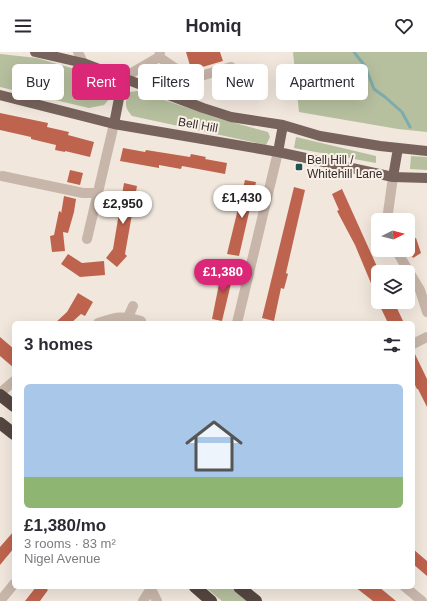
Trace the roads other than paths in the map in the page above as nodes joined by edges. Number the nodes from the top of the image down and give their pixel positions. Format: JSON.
{"nodes":[{"id":1,"x":35,"y":52,"type":"edge"},
{"id":2,"x":78,"y":52,"type":"edge"},
{"id":3,"x":65,"y":55,"type":"edge"},
{"id":4,"x":160,"y":55,"type":"edge"},
{"id":5,"x":83,"y":63,"type":"joint"},
{"id":6,"x":170,"y":64,"type":"edge"},
{"id":7,"x":130,"y":74,"type":"edge"},
{"id":8,"x":130,"y":81,"type":"edge"},
{"id":9,"x":0,"y":95,"type":"edge"},
{"id":10,"x":119,"y":100,"type":"edge"},
{"id":11,"x":192,"y":100,"type":"edge"},
{"id":12,"x":193,"y":104,"type":"junction"},
{"id":13,"x":114,"y":124,"type":"junction"},
{"id":14,"x":283,"y":125,"type":"junction"},
{"id":15,"x":398,"y":148,"type":"junction"},
{"id":16,"x":427,"y":151,"type":"edge"},
{"id":17,"x":278,"y":152,"type":"junction"},
{"id":18,"x":2,"y":176,"type":"dead end"},
{"id":19,"x":393,"y":177,"type":"junction"},
{"id":20,"x":427,"y":178,"type":"edge"},
{"id":21,"x":98,"y":193,"type":"junction"},
{"id":22,"x":388,"y":213,"type":"edge"},
{"id":23,"x":88,"y":239,"type":"dead end"},
{"id":24,"x":400,"y":257,"type":"edge"},
{"id":25,"x":133,"y":306,"type":"dead end"},
{"id":26,"x":427,"y":312,"type":"edge"},
{"id":27,"x":128,"y":317,"type":"junction"},
{"id":28,"x":103,"y":321,"type":"edge"},
{"id":29,"x":141,"y":321,"type":"dead end"},
{"id":30,"x":237,"y":321,"type":"edge"},
{"id":31,"x":427,"y":337,"type":"edge"},
{"id":32,"x":415,"y":343,"type":"edge"},
{"id":33,"x":12,"y":382,"type":"edge"},
{"id":34,"x":0,"y":394,"type":"edge"},
{"id":35,"x":12,"y":404,"type":"edge"},
{"id":36,"x":0,"y":422,"type":"edge"},
{"id":37,"x":12,"y":432,"type":"edge"},
{"id":38,"x":12,"y":586,"type":"edge"},
{"id":39,"x":151,"y":589,"type":"edge"},
{"id":40,"x":152,"y":589,"type":"edge"},
{"id":41,"x":197,"y":589,"type":"edge"},
{"id":42,"x":241,"y":589,"type":"edge"},
{"id":43,"x":407,"y":589,"type":"edge"},
{"id":44,"x":0,"y":601,"type":"edge"},
{"id":45,"x":142,"y":601,"type":"edge"},
{"id":46,"x":157,"y":601,"type":"edge"},
{"id":47,"x":211,"y":601,"type":"edge"},
{"id":48,"x":256,"y":601,"type":"edge"},
{"id":49,"x":422,"y":601,"type":"edge"}],
"edges":[{"from":1,"to":3,"type":"main road","name":"Bell Hill"},
{"from":2,"to":5,"type":"street"},
{"from":3,"to":5,"type":"main road","name":"Bell Hill"},
{"from":4,"to":6,"type":"street"},
{"from":4,"to":7,"type":"street"},
{"from":8,"to":12,"type":"main road","name":"Bell Hill"},
{"from":9,"to":13,"type":"main road","name":"Bell Hill"},
{"from":10,"to":13,"type":"main road"},
{"from":11,"to":12,"type":"street"},
{"from":12,"to":14,"type":"main road","name":"Bell Hill"},
{"from":13,"to":17,"type":"main road","name":"Bell Hill"},
{"from":13,"to":21,"type":"street"},
{"from":14,"to":15,"type":"main road","name":"Bell Hill"},
{"from":14,"to":17,"type":"main road"},
{"from":15,"to":16,"type":"main road","name":"Bell Hill"},
{"from":15,"to":19,"type":"main road"},
{"from":17,"to":19,"type":"main road","name":"Bell Hill"},
{"from":17,"to":30,"type":"street"},
{"from":18,"to":21,"type":"street"},
{"from":19,"to":20,"type":"main road","name":"Bell Hill"},
{"from":19,"to":22,"type":"street"},
{"from":21,"to":23,"type":"street"},
{"from":24,"to":26,"type":"street"},
{"from":25,"to":27,"type":"street"},
{"from":27,"to":28,"type":"street"},
{"from":27,"to":29,"type":"street"},
{"from":31,"to":32,"type":"street"},
{"from":33,"to":34,"type":"street"},
{"from":34,"to":35,"type":"highway"},
{"from":36,"to":37,"type":"highway"},
{"from":38,"to":44,"type":"street"},
{"from":39,"to":45,"type":"street"},
{"from":40,"to":46,"type":"street"},
{"from":41,"to":47,"type":"highway"},
{"from":42,"to":48,"type":"highway"},
{"from":43,"to":49,"type":"street"}]}
